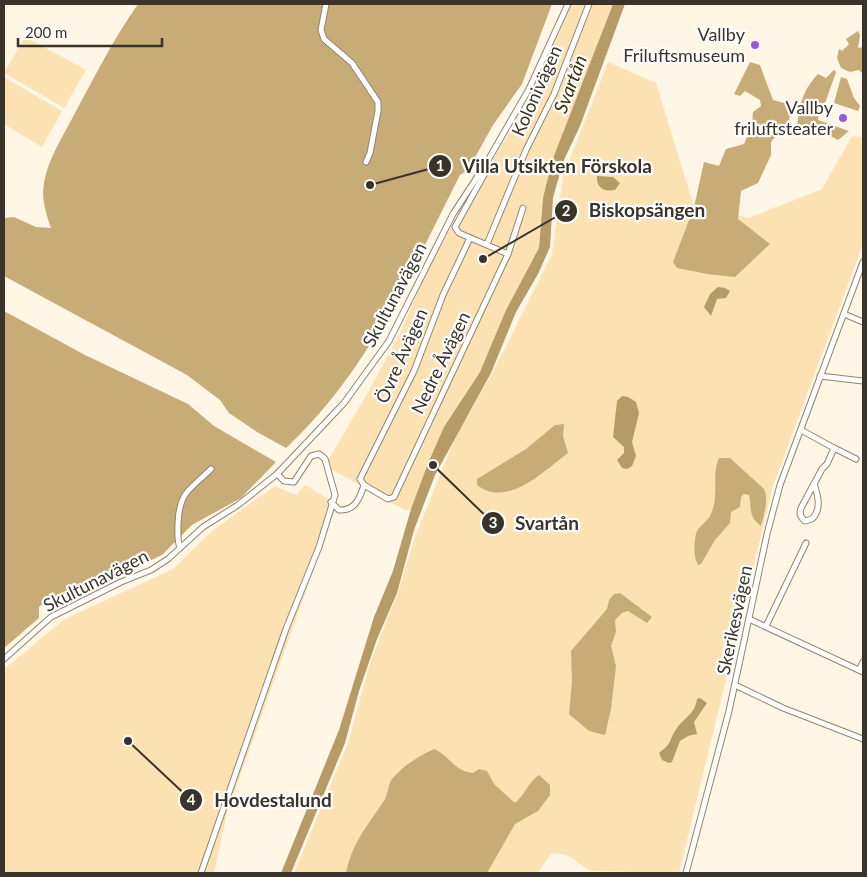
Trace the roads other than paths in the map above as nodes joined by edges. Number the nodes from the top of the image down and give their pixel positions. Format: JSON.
{"nodes":[{"id":1,"x":326,"y":4,"type":"edge"},
{"id":2,"x":568,"y":4,"type":"edge"},
{"id":3,"x":589,"y":4,"type":"edge"},
{"id":4,"x":366,"y":162,"type":"dead end"},
{"id":5,"x":486,"y":163,"type":"junction"},
{"id":6,"x":524,"y":208,"type":"dead end"},
{"id":7,"x":470,"y":238,"type":"junction"},
{"id":8,"x":487,"y":244,"type":"junction"},
{"id":9,"x":508,"y":254,"type":"junction"},
{"id":10,"x":863,"y":262,"type":"edge"},
{"id":11,"x":844,"y":314,"type":"junction"},
{"id":12,"x":863,"y":320,"type":"edge"},
{"id":13,"x":820,"y":376,"type":"junction"},
{"id":14,"x":863,"y":381,"type":"edge"},
{"id":15,"x":801,"y":430,"type":"junction"},
{"id":16,"x":834,"y":448,"type":"junction"},
{"id":17,"x":856,"y":459,"type":"dead end"},
{"id":18,"x":211,"y":469,"type":"dead end"},
{"id":19,"x":277,"y":474,"type":"junction"},
{"id":20,"x":814,"y":483,"type":"junction"},
{"id":21,"x":364,"y":485,"type":"junction"},
{"id":22,"x":331,"y":502,"type":"junction"},
{"id":23,"x":806,"y":542,"type":"dead end"},
{"id":24,"x":180,"y":548,"type":"junction"},
{"id":25,"x":749,"y":619,"type":"junction"},
{"id":26,"x":766,"y":626,"type":"junction"},
{"id":27,"x":4,"y":659,"type":"edge"},
{"id":28,"x":863,"y":662,"type":"edge"},
{"id":29,"x":861,"y":671,"type":"edge"},
{"id":30,"x":735,"y":685,"type":"junction"},
{"id":31,"x":863,"y":739,"type":"edge"},
{"id":32,"x":201,"y":873,"type":"edge"},
{"id":33,"x":686,"y":873,"type":"edge"}],
"edges":[{"from":1,"to":4,"type":"street"},
{"from":2,"to":5,"type":"street","name":"Skultunavägen"},
{"from":3,"to":8,"type":"street","name":"Kolonivägen"},
{"from":5,"to":7,"type":"street"},
{"from":5,"to":19,"type":"street","name":"Skultunavägen"},
{"from":6,"to":9,"type":"street","name":"Nedre Åvägen"},
{"from":7,"to":8,"type":"street"},
{"from":7,"to":21,"type":"street","name":"Övre Åvägen"},
{"from":8,"to":9,"type":"street"},
{"from":9,"to":21,"type":"street","name":"Nedre Åvägen"},
{"from":10,"to":11,"type":"street","name":"Skerikesvägen"},
{"from":11,"to":12,"type":"street"},
{"from":11,"to":13,"type":"street","name":"Skerikesvägen"},
{"from":13,"to":14,"type":"street"},
{"from":13,"to":15,"type":"street","name":"Skerikesvägen"},
{"from":15,"to":16,"type":"street"},
{"from":15,"to":25,"type":"street","name":"Skerikesvägen"},
{"from":16,"to":17,"type":"street"},
{"from":16,"to":20,"type":"street"},
{"from":18,"to":24,"type":"street"},
{"from":19,"to":22,"type":"street"},
{"from":19,"to":24,"type":"street","name":"Skultunavägen"},
{"from":20,"to":20,"type":"street"},
{"from":21,"to":22,"type":"street"},
{"from":22,"to":32,"type":"street"},
{"from":23,"to":26,"type":"street"},
{"from":24,"to":27,"type":"street","name":"Skultunavägen"},
{"from":25,"to":26,"type":"street"},
{"from":25,"to":30,"type":"street","name":"Skerikesvägen"},
{"from":26,"to":29,"type":"street"},
{"from":28,"to":29,"type":"street"},
{"from":30,"to":31,"type":"street"},
{"from":30,"to":33,"type":"street","name":"Skerikesvägen"}]}
